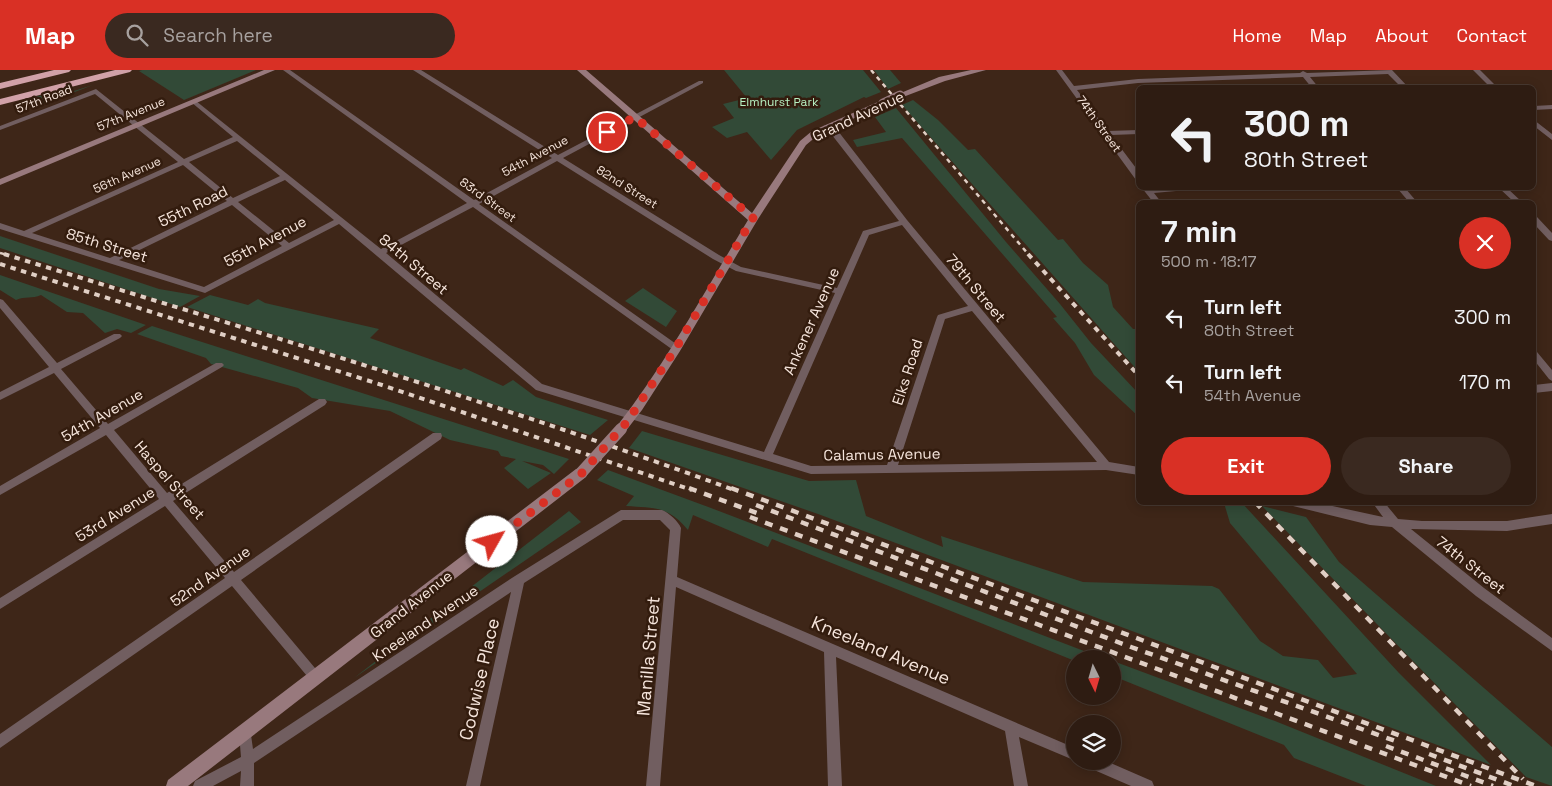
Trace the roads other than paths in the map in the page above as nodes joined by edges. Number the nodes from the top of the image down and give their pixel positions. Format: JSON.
{"nodes":[{"id":1,"x":31,"y":70,"type":"edge"},
{"id":2,"x":66,"y":70,"type":"edge"},
{"id":3,"x":97,"y":70,"type":"edge"},
{"id":4,"x":126,"y":70,"type":"edge"},
{"id":5,"x":271,"y":70,"type":"edge"},
{"id":6,"x":286,"y":70,"type":"edge"},
{"id":7,"x":416,"y":70,"type":"edge"},
{"id":8,"x":581,"y":70,"type":"edge"},
{"id":9,"x":982,"y":70,"type":"edge"},
{"id":10,"x":1059,"y":70,"type":"edge"},
{"id":11,"x":1476,"y":70,"type":"edge"},
{"id":12,"x":1389,"y":71,"type":"edge"},
{"id":13,"x":1303,"y":73,"type":"edge"},
{"id":14,"x":0,"y":77,"type":"edge"},
{"id":15,"x":701,"y":82,"type":"dead end"},
{"id":16,"x":1313,"y":85,"type":"edge"},
{"id":17,"x":1403,"y":85,"type":"edge"},
{"id":18,"x":1492,"y":85,"type":"edge"},
{"id":19,"x":0,"y":86,"type":"edge"},
{"id":20,"x":1072,"y":88,"type":"junction"},
{"id":21,"x":0,"y":94,"type":"edge"},
{"id":22,"x":0,"y":102,"type":"edge"},
{"id":23,"x":194,"y":102,"type":"junction"},
{"id":24,"x":1552,"y":106,"type":"edge"},
{"id":25,"x":1536,"y":108,"type":"edge"},
{"id":26,"x":635,"y":117,"type":"junction"},
{"id":27,"x":1536,"y":124,"type":"edge"},
{"id":28,"x":137,"y":125,"type":"junction"},
{"id":29,"x":827,"y":126,"type":"junction"},
{"id":30,"x":0,"y":128,"type":"edge"},
{"id":31,"x":1136,"y":132,"type":"edge"},
{"id":32,"x":1105,"y":133,"type":"junction"},
{"id":33,"x":239,"y":137,"type":"junction"},
{"id":34,"x":1552,"y":138,"type":"edge"},
{"id":35,"x":558,"y":158,"type":"junction"},
{"id":36,"x":184,"y":162,"type":"junction"},
{"id":37,"x":1136,"y":174,"type":"edge"},
{"id":38,"x":286,"y":176,"type":"junction"},
{"id":39,"x":0,"y":182,"type":"edge"},
{"id":40,"x":1148,"y":190,"type":"edge"},
{"id":41,"x":1403,"y":190,"type":"edge"},
{"id":42,"x":1505,"y":190,"type":"edge"},
{"id":43,"x":1155,"y":200,"type":"edge"},
{"id":44,"x":1411,"y":200,"type":"edge"},
{"id":45,"x":1516,"y":200,"type":"edge"},
{"id":46,"x":233,"y":202,"type":"junction"},
{"id":47,"x":474,"y":203,"type":"junction"},
{"id":48,"x":753,"y":218,"type":"junction"},
{"id":49,"x":340,"y":220,"type":"junction"},
{"id":50,"x":1536,"y":221,"type":"edge"},
{"id":51,"x":904,"y":222,"type":"junction"},
{"id":52,"x":0,"y":226,"type":"edge"},
{"id":53,"x":24,"y":234,"type":"junction"},
{"id":54,"x":1552,"y":238,"type":"edge"},
{"id":55,"x":287,"y":246,"type":"junction"},
{"id":56,"x":380,"y":253,"type":"junction"},
{"id":57,"x":112,"y":260,"type":"junction"},
{"id":58,"x":727,"y":263,"type":"junction"},
{"id":59,"x":205,"y":290,"type":"joint"},
{"id":60,"x":839,"y":292,"type":"junction"},
{"id":61,"x":0,"y":302,"type":"edge"},
{"id":62,"x":974,"y":307,"type":"junction"},
{"id":63,"x":4,"y":312,"type":"edge"},
{"id":64,"x":117,"y":336,"type":"dead end"},
{"id":65,"x":676,"y":348,"type":"junction"},
{"id":66,"x":1536,"y":357,"type":"edge"},
{"id":67,"x":219,"y":365,"type":"dead end"},
{"id":68,"x":56,"y":367,"type":"junction"},
{"id":69,"x":1552,"y":377,"type":"edge"},
{"id":70,"x":1552,"y":387,"type":"edge"},
{"id":71,"x":1536,"y":389,"type":"edge"},
{"id":72,"x":0,"y":396,"type":"edge"},
{"id":73,"x":322,"y":402,"type":"dead end"},
{"id":74,"x":633,"y":414,"type":"junction"},
{"id":75,"x":107,"y":430,"type":"junction"},
{"id":76,"x":437,"y":436,"type":"dead end"},
{"id":77,"x":767,"y":456,"type":"junction"},
{"id":78,"x":1106,"y":466,"type":"junction"},
{"id":79,"x":891,"y":469,"type":"junction"},
{"id":80,"x":1136,"y":471,"type":"edge"},
{"id":81,"x":0,"y":491,"type":"edge"},
{"id":82,"x":166,"y":500,"type":"junction"},
{"id":83,"x":1306,"y":505,"type":"edge"},
{"id":84,"x":1380,"y":505,"type":"edge"},
{"id":85,"x":1552,"y":519,"type":"edge"},
{"id":86,"x":1396,"y":524,"type":"junction"},
{"id":87,"x":676,"y":528,"type":"joint"},
{"id":88,"x":234,"y":578,"type":"junction"},
{"id":89,"x":519,"y":580,"type":"junction"},
{"id":90,"x":672,"y":580,"type":"junction"},
{"id":91,"x":0,"y":604,"type":"edge"},
{"id":92,"x":1552,"y":645,"type":"edge"},
{"id":93,"x":830,"y":649,"type":"junction"},
{"id":94,"x":316,"y":678,"type":"junction"},
{"id":95,"x":1011,"y":727,"type":"junction"},
{"id":96,"x":245,"y":733,"type":"junction"},
{"id":97,"x":0,"y":742,"type":"edge"},
{"id":98,"x":1066,"y":751,"type":"edge"},
{"id":99,"x":248,"y":760,"type":"junction"},
{"id":100,"x":1111,"y":770,"type":"edge"},
{"id":101,"x":174,"y":786,"type":"edge"},
{"id":102,"x":200,"y":786,"type":"edge"},
{"id":103,"x":247,"y":786,"type":"edge"},
{"id":104,"x":473,"y":786,"type":"edge"},
{"id":105,"x":653,"y":786,"type":"edge"},
{"id":106,"x":835,"y":786,"type":"edge"},
{"id":107,"x":1021,"y":786,"type":"edge"},
{"id":108,"x":1147,"y":786,"type":"edge"}],
"edges":[{"from":1,"to":14,"type":"highway"},
{"from":2,"to":19,"type":"highway"},
{"from":3,"to":21,"type":"highway"},
{"from":4,"to":22,"type":"highway"},
{"from":5,"to":23,"type":"main road","name":"57th Avenue"},
{"from":6,"to":47,"type":"street","name":"83rd Street"},
{"from":7,"to":35,"type":"street","name":"82nd Street"},
{"from":8,"to":26,"type":"main road"},
{"from":9,"to":29,"type":"main road","name":"Grand Avenue","bridge":true},
{"from":10,"to":20,"type":"street","name":"74th Street"},
{"from":11,"to":18,"type":"street"},
{"from":12,"to":13,"type":"street"},
{"from":12,"to":17,"type":"street"},
{"from":13,"to":16,"type":"street"},
{"from":13,"to":20,"type":"street"},
{"from":15,"to":26,"type":"street","name":"54th Avenue"},
{"from":20,"to":32,"type":"street","name":"74th Street"},
{"from":23,"to":28,"type":"main road","name":"57th Avenue"},
{"from":23,"to":33,"type":"street","name":"84th Street"},
{"from":24,"to":25,"type":"street"},
{"from":26,"to":35,"type":"street","name":"54th Avenue"},
{"from":26,"to":48,"type":"main road"},
{"from":27,"to":34,"type":"street"},
{"from":28,"to":30,"type":"street","name":"57th Road"},
{"from":28,"to":36,"type":"street"},
{"from":28,"to":39,"type":"main road","name":"57th Avenue"},
{"from":29,"to":48,"type":"main road","name":"Grand Avenue"},
{"from":29,"to":51,"type":"street","name":"79th Street"},
{"from":31,"to":32,"type":"street"},
{"from":32,"to":37,"type":"street","name":"74th Street"},
{"from":33,"to":36,"type":"street","name":"56th Avenue"},
{"from":33,"to":38,"type":"street","name":"84th Street"},
{"from":35,"to":47,"type":"street","name":"54th Avenue"},
{"from":35,"to":58,"type":"street","name":"82nd Street"},
{"from":36,"to":46,"type":"street"},
{"from":36,"to":53,"type":"street","name":"56th Avenue"},
{"from":38,"to":46,"type":"street","name":"55th Road"},
{"from":38,"to":49,"type":"street","name":"84th Street"},
{"from":40,"to":43,"type":"street"},
{"from":41,"to":44,"type":"street"},
{"from":42,"to":45,"type":"street"},
{"from":46,"to":55,"type":"street"},
{"from":46,"to":57,"type":"street","name":"55th Road"},
{"from":47,"to":56,"type":"street","name":"54th Avenue"},
{"from":47,"to":65,"type":"street","name":"83rd Street"},
{"from":48,"to":58,"type":"main road","name":"Grand Avenue"},
{"from":49,"to":55,"type":"street","name":"55th Avenue"},
{"from":49,"to":56,"type":"street","name":"84th Street"},
{"from":50,"to":54,"type":"street"},
{"from":51,"to":60,"type":"street","name":"Ankener Avenue"},
{"from":51,"to":62,"type":"street","name":"79th Street"},
{"from":52,"to":53,"type":"street","name":"85th Street"},
{"from":53,"to":57,"type":"street","name":"85th Street"},
{"from":55,"to":59,"type":"street","name":"55th Avenue"},
{"from":56,"to":74,"type":"street","name":"84th Street"},
{"from":57,"to":59,"type":"street","name":"85th Street"},
{"from":58,"to":60,"type":"street","name":"82nd Street"},
{"from":58,"to":65,"type":"main road","name":"Grand Avenue"},
{"from":60,"to":77,"type":"street","name":"Ankener Avenue"},
{"from":61,"to":63,"type":"street","name":"Haspel Street"},
{"from":62,"to":78,"type":"street","name":"79th Street"},
{"from":62,"to":79,"type":"street","name":"Elks Road"},
{"from":63,"to":68,"type":"street","name":"Haspel Street"},
{"from":64,"to":68,"type":"street"},
{"from":65,"to":74,"type":"main road","name":"Grand Avenue"},
{"from":66,"to":69,"type":"street"},
{"from":67,"to":75,"type":"street","name":"54th Avenue"},
{"from":68,"to":72,"type":"street"},
{"from":68,"to":75,"type":"street","name":"Haspel Street"},
{"from":70,"to":71,"type":"street"},
{"from":73,"to":82,"type":"street","name":"53rd Avenue"},
{"from":74,"to":77,"type":"street","name":"Calamus Avenue"},
{"from":74,"to":94,"type":"main road","name":"Grand Avenue","bridge":true},
{"from":75,"to":81,"type":"street","name":"54th Avenue"},
{"from":75,"to":82,"type":"street","name":"Haspel Street"},
{"from":76,"to":88,"type":"street","name":"52nd Avenue"},
{"from":77,"to":79,"type":"street","name":"Calamus Avenue"},
{"from":78,"to":79,"type":"street","name":"Calamus Avenue"},
{"from":78,"to":80,"type":"street","name":"Calamus Avenue"},
{"from":82,"to":88,"type":"street","name":"Haspel Street"},
{"from":82,"to":91,"type":"street","name":"53rd Avenue"},
{"from":83,"to":86,"type":"street"},
{"from":84,"to":86,"type":"street","name":"74th Street"},
{"from":85,"to":86,"type":"street"},
{"from":86,"to":92,"type":"street","name":"74th Street"},
{"from":87,"to":89,"type":"street","name":"Kneeland Avenue"},
{"from":87,"to":90,"type":"street","name":"Manilla Street"},
{"from":88,"to":94,"type":"street","name":"Haspel Street"},
{"from":88,"to":97,"type":"street","name":"52nd Avenue"},
{"from":89,"to":99,"type":"street","name":"Kneeland Avenue"},
{"from":89,"to":104,"type":"street","name":"Codwise Place"},
{"from":90,"to":93,"type":"street","name":"Kneeland Avenue"},
{"from":90,"to":105,"type":"street","name":"Manilla Street"},
{"from":93,"to":95,"type":"street","name":"Kneeland Avenue"},
{"from":93,"to":106,"type":"street"},
{"from":94,"to":96,"type":"main road","name":"Grand Avenue"},
{"from":95,"to":98,"type":"street","name":"Kneeland Avenue"},
{"from":95,"to":107,"type":"street"},
{"from":96,"to":99,"type":"street"},
{"from":96,"to":101,"type":"main road","name":"Grand Avenue"},
{"from":99,"to":102,"type":"street"},
{"from":99,"to":103,"type":"street"},
{"from":100,"to":108,"type":"street"}]}
